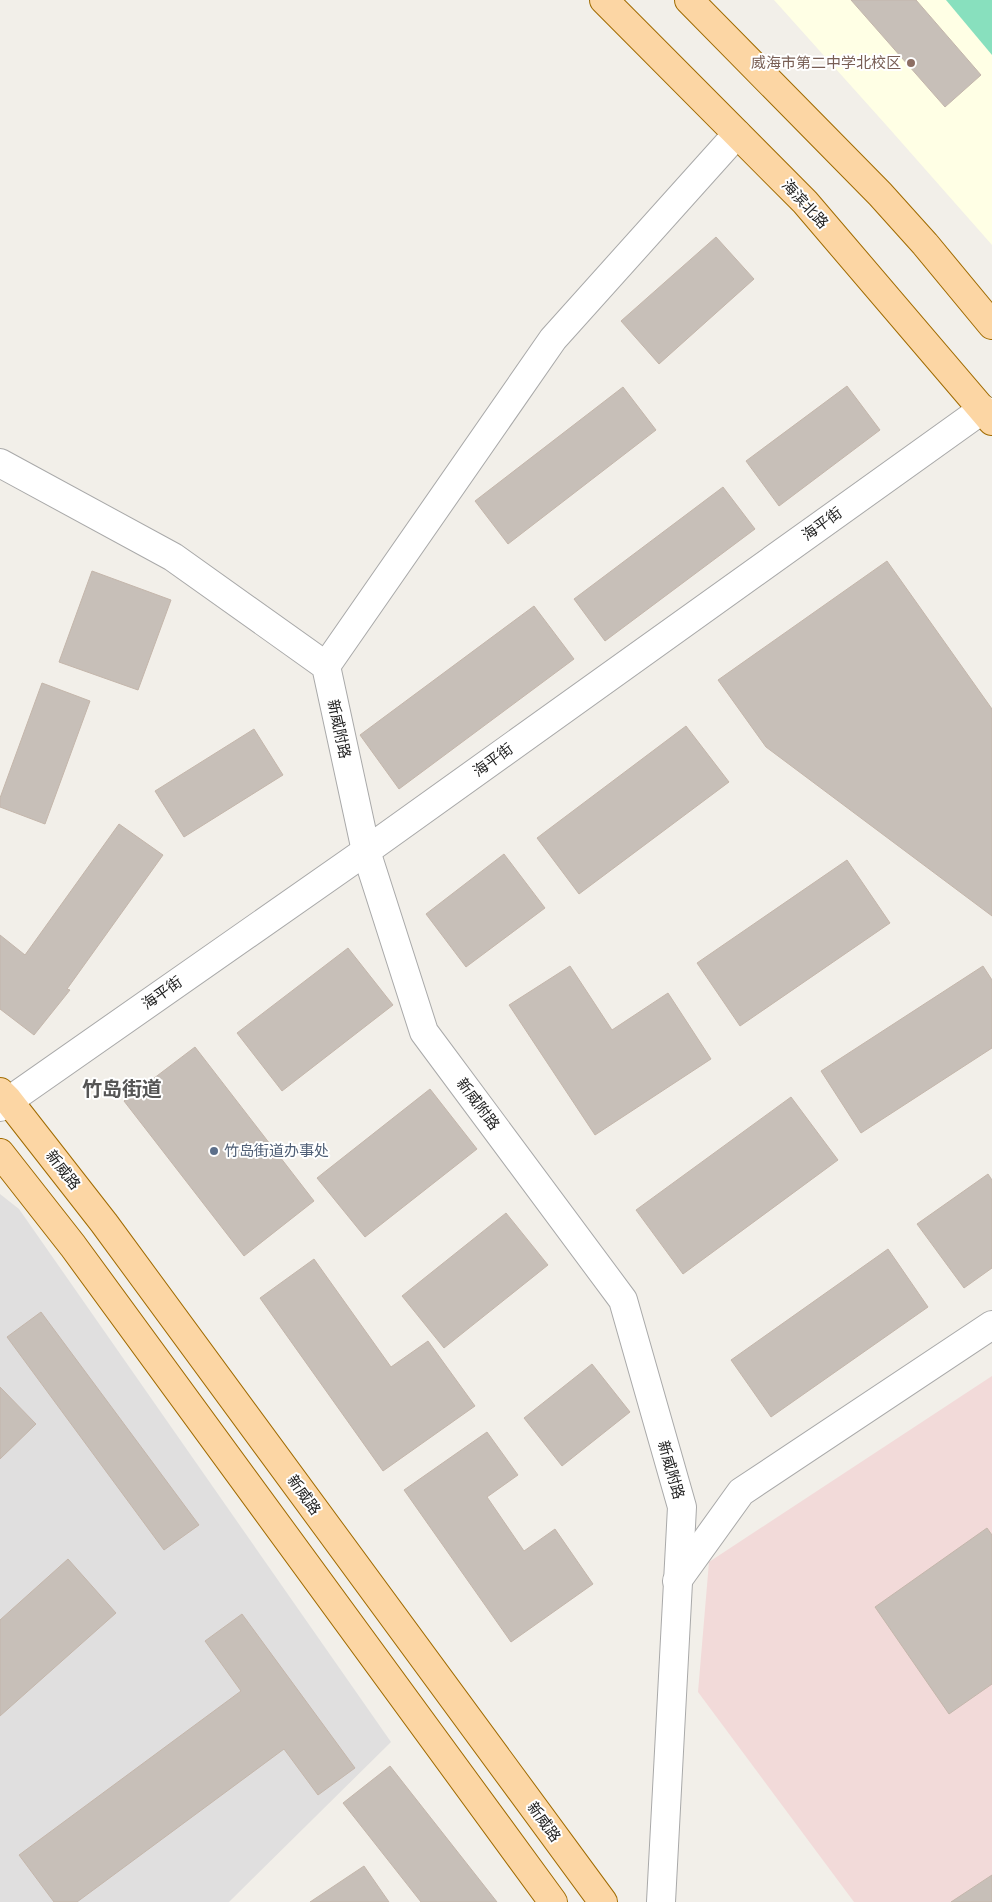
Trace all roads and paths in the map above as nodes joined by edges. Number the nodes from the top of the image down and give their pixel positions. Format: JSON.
{"nodes":[{"id":1,"x":604,"y":0,"type":"edge"},
{"id":2,"x":689,"y":0,"type":"edge"},
{"id":3,"x":718,"y":0,"type":"edge"},
{"id":4,"x":717,"y":29,"type":"junction"},
{"id":5,"x":737,"y":134,"type":"junction"},
{"id":6,"x":992,"y":325,"type":"edge"},
{"id":7,"x":988,"y":415,"type":"edge"},
{"id":8,"x":0,"y":463,"type":"edge"},
{"id":9,"x":326,"y":666,"type":"junction"},
{"id":10,"x":366,"y":851,"type":"junction"},
{"id":11,"x":3,"y":1099,"type":"edge"},
{"id":12,"x":0,"y":1153,"type":"edge"},
{"id":13,"x":992,"y":1325,"type":"edge"},
{"id":14,"x":677,"y":1581,"type":"junction"},
{"id":15,"x":554,"y":1902,"type":"edge"},
{"id":16,"x":603,"y":1902,"type":"edge"},
{"id":17,"x":662,"y":1902,"type":"edge"}],
"edges":[{"from":1,"to":5,"type":"main road","name":"海滨北路"},
{"from":2,"to":4,"type":"main road"},
{"from":3,"to":4,"type":"main road"},
{"from":4,"to":6,"type":"main road"},
{"from":5,"to":7,"type":"main road","name":"海滨北路"},
{"from":5,"to":9,"type":"street"},
{"from":7,"to":10,"type":"street","name":"海平街"},
{"from":8,"to":9,"type":"street"},
{"from":9,"to":10,"type":"street","name":"新威附路"},
{"from":10,"to":11,"type":"street","name":"海平街"},
{"from":10,"to":14,"type":"street","name":"新威附路"},
{"from":11,"to":16,"type":"main road","name":"新威路"},
{"from":12,"to":15,"type":"main road"},
{"from":13,"to":14,"type":"street"},
{"from":14,"to":17,"type":"street","name":"新威附路"}]}
